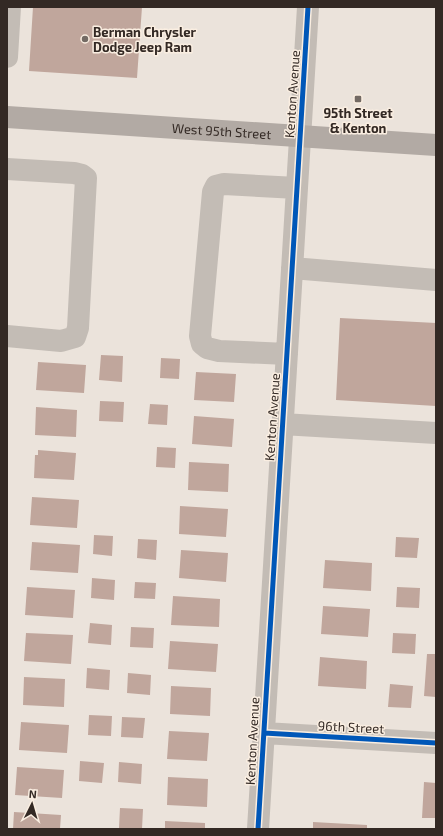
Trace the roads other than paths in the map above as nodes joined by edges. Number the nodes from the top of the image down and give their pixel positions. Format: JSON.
{"nodes":[{"id":1,"x":10,"y":7,"type":"edge"},
{"id":2,"x":308,"y":7,"type":"edge"},
{"id":3,"x":7,"y":57,"type":"edge"},
{"id":4,"x":7,"y":117,"type":"edge"},
{"id":5,"x":300,"y":136,"type":"junction"},
{"id":6,"x":436,"y":145,"type":"edge"},
{"id":7,"x":7,"y":169,"type":"edge"},
{"id":8,"x":297,"y":188,"type":"junction"},
{"id":9,"x":292,"y":268,"type":"junction"},
{"id":10,"x":436,"y":280,"type":"edge"},
{"id":11,"x":7,"y":336,"type":"edge"},
{"id":12,"x":287,"y":354,"type":"junction"},
{"id":13,"x":282,"y":424,"type":"junction"},
{"id":14,"x":436,"y":433,"type":"edge"},
{"id":15,"x":264,"y":733,"type":"junction"},
{"id":16,"x":436,"y":743,"type":"edge"},
{"id":17,"x":258,"y":829,"type":"edge"}],
"edges":[{"from":1,"to":3,"type":"street"},
{"from":2,"to":5,"type":"street","name":"Kenton Avenue"},
{"from":4,"to":5,"type":"main road","name":"West 95th Street"},
{"from":5,"to":6,"type":"main road","name":"West 95th Street"},
{"from":5,"to":8,"type":"street","name":"Kenton Avenue"},
{"from":7,"to":11,"type":"street"},
{"from":8,"to":9,"type":"street","name":"Kenton Avenue"},
{"from":8,"to":12,"type":"street"},
{"from":9,"to":10,"type":"street"},
{"from":9,"to":12,"type":"street","name":"Kenton Avenue"},
{"from":12,"to":13,"type":"street","name":"Kenton Avenue"},
{"from":13,"to":14,"type":"street"},
{"from":13,"to":15,"type":"street","name":"Kenton Avenue"},
{"from":15,"to":16,"type":"street","name":"96th Street"},
{"from":15,"to":17,"type":"street","name":"Kenton Avenue"}]}
